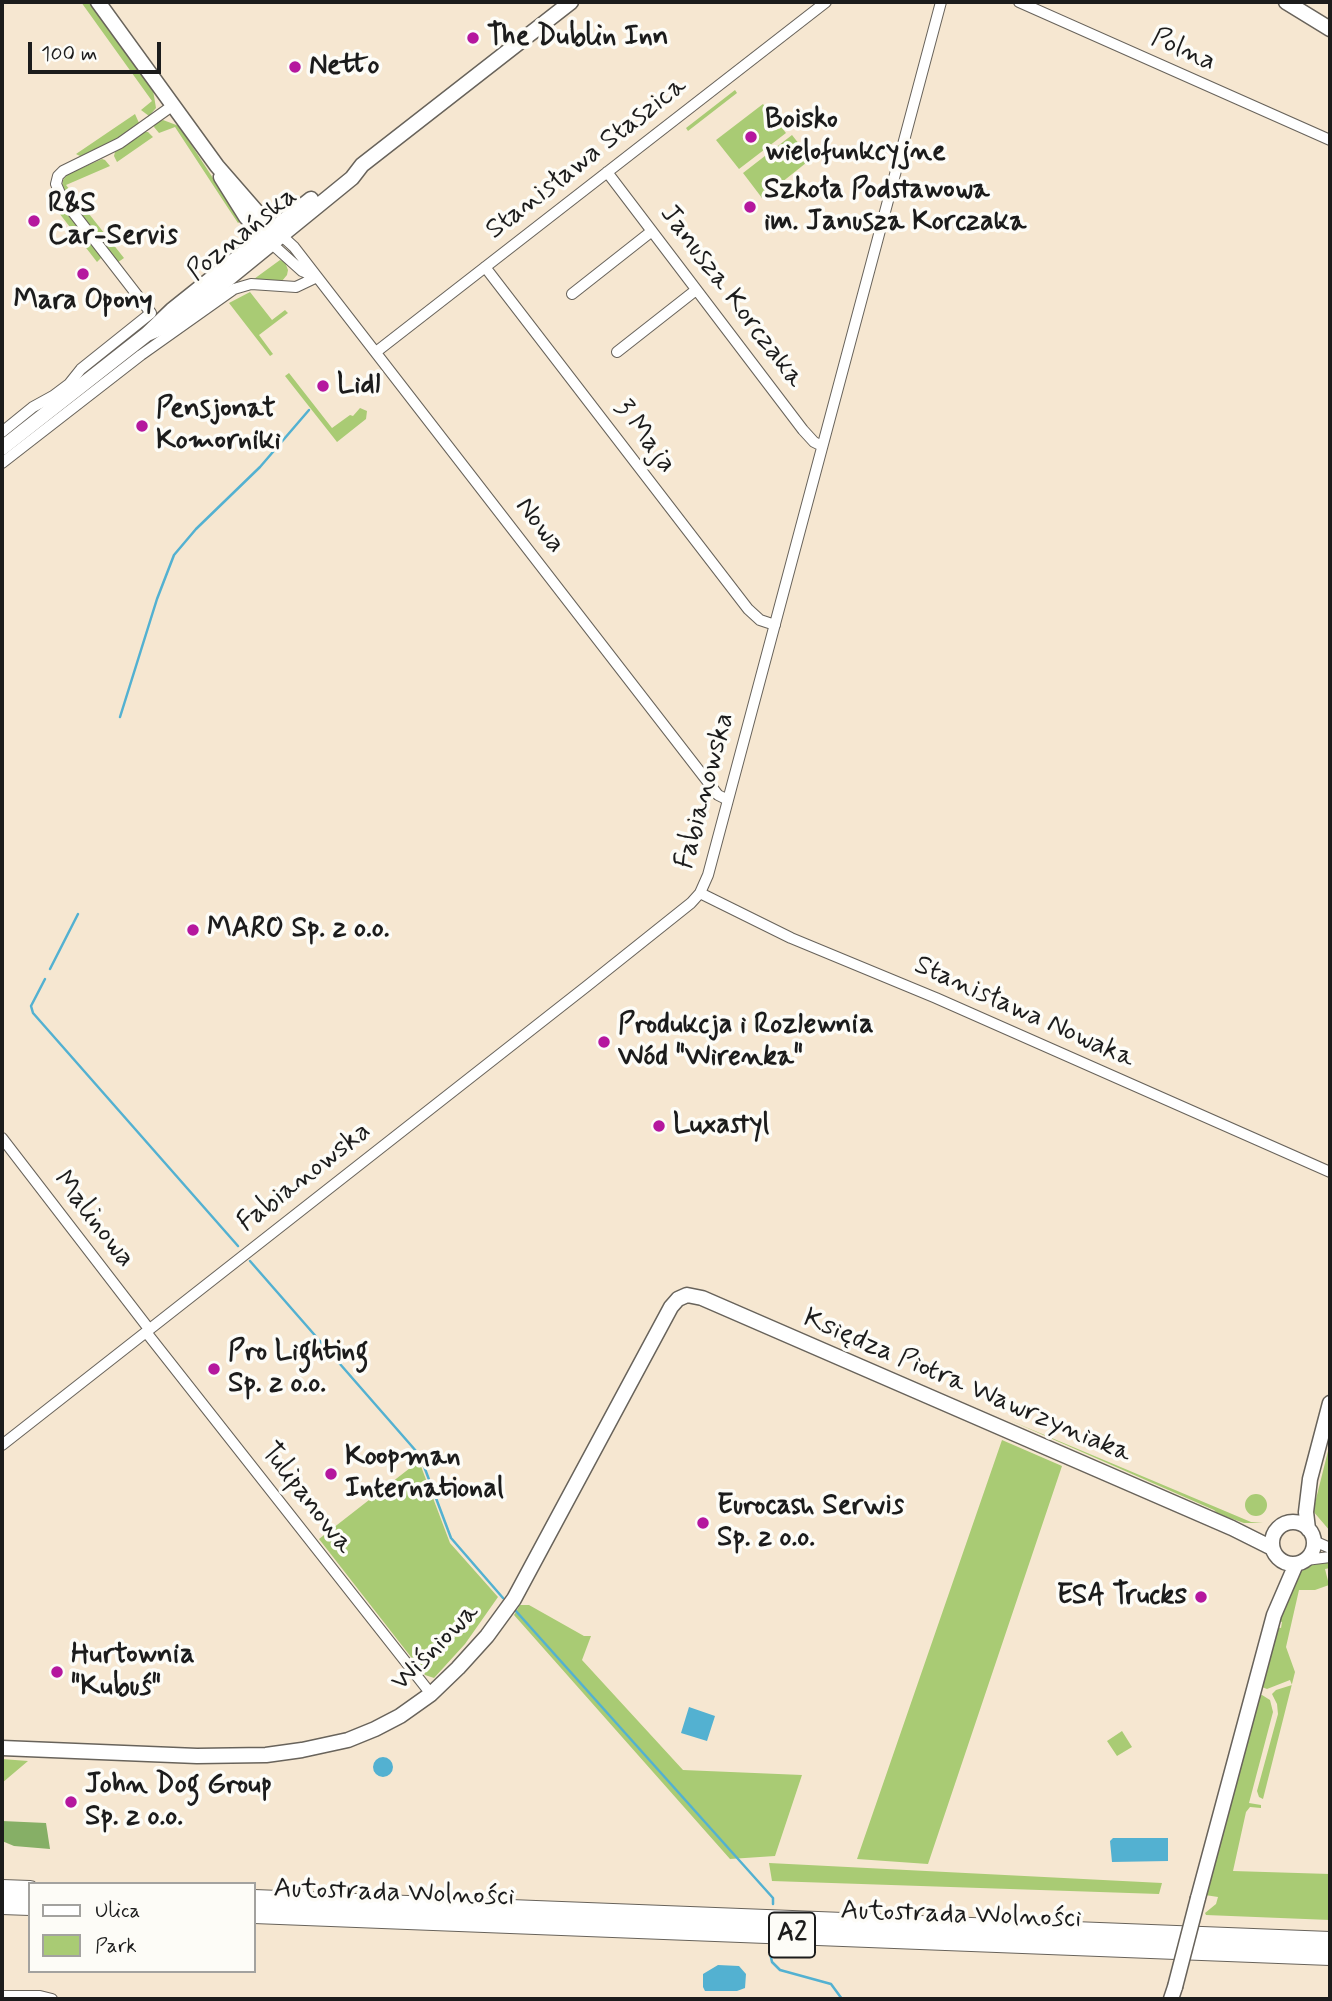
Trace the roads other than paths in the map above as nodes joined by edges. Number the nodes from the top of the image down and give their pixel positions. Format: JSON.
{"nodes":[{"id":1,"x":98,"y":2,"type":"edge"},
{"id":2,"x":571,"y":2,"type":"edge"},
{"id":3,"x":826,"y":2,"type":"edge"},
{"id":4,"x":940,"y":2,"type":"edge"},
{"id":5,"x":1019,"y":2,"type":"edge"},
{"id":6,"x":1286,"y":2,"type":"edge"},
{"id":7,"x":1330,"y":29,"type":"edge"},
{"id":8,"x":172,"y":106,"type":"junction"},
{"id":9,"x":1330,"y":140,"type":"edge"},
{"id":10,"x":607,"y":172,"type":"junction"},
{"id":11,"x":652,"y":231,"type":"junction"},
{"id":12,"x":272,"y":237,"type":"junction"},
{"id":13,"x":485,"y":267,"type":"junction"},
{"id":14,"x":317,"y":277,"type":"junction"},
{"id":15,"x":696,"y":290,"type":"junction"},
{"id":16,"x":572,"y":294,"type":"dead end"},
{"id":17,"x":376,"y":352,"type":"junction"},
{"id":18,"x":617,"y":352,"type":"dead end"},
{"id":19,"x":2,"y":432,"type":"edge"},
{"id":20,"x":822,"y":446,"type":"junction"},
{"id":21,"x":2,"y":448,"type":"edge"},
{"id":22,"x":2,"y":463,"type":"edge"},
{"id":23,"x":775,"y":625,"type":"junction"},
{"id":24,"x":728,"y":800,"type":"junction"},
{"id":25,"x":701,"y":893,"type":"junction"},
{"id":26,"x":2,"y":1138,"type":"edge"},
{"id":27,"x":1330,"y":1172,"type":"edge"},
{"id":28,"x":681,"y":1296,"type":"joint"},
{"id":29,"x":147,"y":1330,"type":"junction"},
{"id":30,"x":1330,"y":1404,"type":"edge"},
{"id":31,"x":2,"y":1445,"type":"edge"},
{"id":32,"x":1310,"y":1479,"type":"junction"},
{"id":33,"x":1291,"y":1522,"type":"junction"},
{"id":34,"x":1232,"y":1528,"type":"junction"},
{"id":35,"x":1276,"y":1530,"type":"junction"},
{"id":36,"x":1311,"y":1535,"type":"junction"},
{"id":37,"x":1330,"y":1548,"type":"edge"},
{"id":38,"x":1276,"y":1554,"type":"junction"},
{"id":39,"x":1330,"y":1557,"type":"edge"},
{"id":40,"x":1301,"y":1562,"type":"junction"},
{"id":41,"x":1274,"y":1615,"type":"junction"},
{"id":42,"x":431,"y":1694,"type":"junction"},
{"id":43,"x":2,"y":1748,"type":"edge"},
{"id":44,"x":2,"y":1889,"type":"edge"},
{"id":45,"x":28,"y":1890,"type":"edge"},
{"id":46,"x":256,"y":1899,"type":"edge"},
{"id":47,"x":2,"y":1905,"type":"edge"},
{"id":48,"x":28,"y":1906,"type":"edge"},
{"id":49,"x":256,"y":1914,"type":"edge"},
{"id":50,"x":1330,"y":1941,"type":"edge"},
{"id":51,"x":1330,"y":1956,"type":"edge"},
{"id":52,"x":1173,"y":1993,"type":"edge"},
{"id":53,"x":2,"y":1996,"type":"edge"},
{"id":54,"x":52,"y":1999,"type":"edge"}],
"edges":[{"from":1,"to":8,"type":"street"},
{"from":2,"to":12,"type":"street","name":"Poznańska"},
{"from":3,"to":10,"type":"street","name":"Stanisława Staszica"},
{"from":4,"to":20,"type":"street","name":"Fabianowska"},
{"from":5,"to":9,"type":"street","name":"Polna"},
{"from":6,"to":7,"type":"street"},
{"from":8,"to":12,"type":"street"},
{"from":8,"to":19,"type":"street"},
{"from":10,"to":11,"type":"street","name":"Janusza Korczaka"},
{"from":10,"to":13,"type":"street","name":"Stanisława Staszica"},
{"from":11,"to":15,"type":"street","name":"Janusza Korczaka"},
{"from":11,"to":16,"type":"street"},
{"from":12,"to":14,"type":"street","name":"Nowa"},
{"from":12,"to":21,"type":"street","name":"Poznańska"},
{"from":13,"to":17,"type":"street","name":"Stanisława Staszica"},
{"from":13,"to":23,"type":"street","name":"3 Maja"},
{"from":14,"to":17,"type":"street","name":"Nowa"},
{"from":14,"to":22,"type":"street"},
{"from":15,"to":18,"type":"street"},
{"from":15,"to":20,"type":"street","name":"Janusza Korczaka"},
{"from":17,"to":24,"type":"street","name":"Nowa"},
{"from":20,"to":23,"type":"street","name":"Fabianowska"},
{"from":23,"to":24,"type":"street","name":"Fabianowska"},
{"from":24,"to":25,"type":"street","name":"Fabianowska"},
{"from":25,"to":27,"type":"street","name":"Stanisława Nowaka"},
{"from":25,"to":29,"type":"street","name":"Fabianowska"},
{"from":26,"to":29,"type":"street","name":"Malinowa"},
{"from":28,"to":34,"type":"street","name":"Księdza Piotra Wawrzyniaka"},
{"from":28,"to":42,"type":"street","name":"Wiśniowa"},
{"from":29,"to":31,"type":"street","name":"Fabianowska"},
{"from":29,"to":42,"type":"street","name":"Tulipanowa"},
{"from":30,"to":32,"type":"street"},
{"from":32,"to":33,"type":"street"},
{"from":32,"to":36,"type":"street"},
{"from":33,"to":35,"type":"street"},
{"from":33,"to":36,"type":"street"},
{"from":34,"to":35,"type":"street","name":"Księdza Piotra Wawrzyniaka"},
{"from":34,"to":38,"type":"street","name":"Księdza Piotra Wawrzyniaka"},
{"from":35,"to":38,"type":"street"},
{"from":36,"to":37,"type":"street"},
{"from":36,"to":40,"type":"street"},
{"from":38,"to":40,"type":"street"},
{"from":38,"to":41,"type":"street"},
{"from":39,"to":40,"type":"street"},
{"from":40,"to":41,"type":"street"},
{"from":41,"to":52,"type":"street","bridge":true},
{"from":42,"to":43,"type":"street","name":"Wiśniowa"},
{"from":44,"to":45,"type":"highway"},
{"from":46,"to":50,"type":"highway","name":"Autostrada Wolności","number":"A2"},
{"from":47,"to":48,"type":"highway"},
{"from":49,"to":51,"type":"highway","name":"Autostrada Wolności","number":"A2"},
{"from":53,"to":54,"type":"street"}]}
